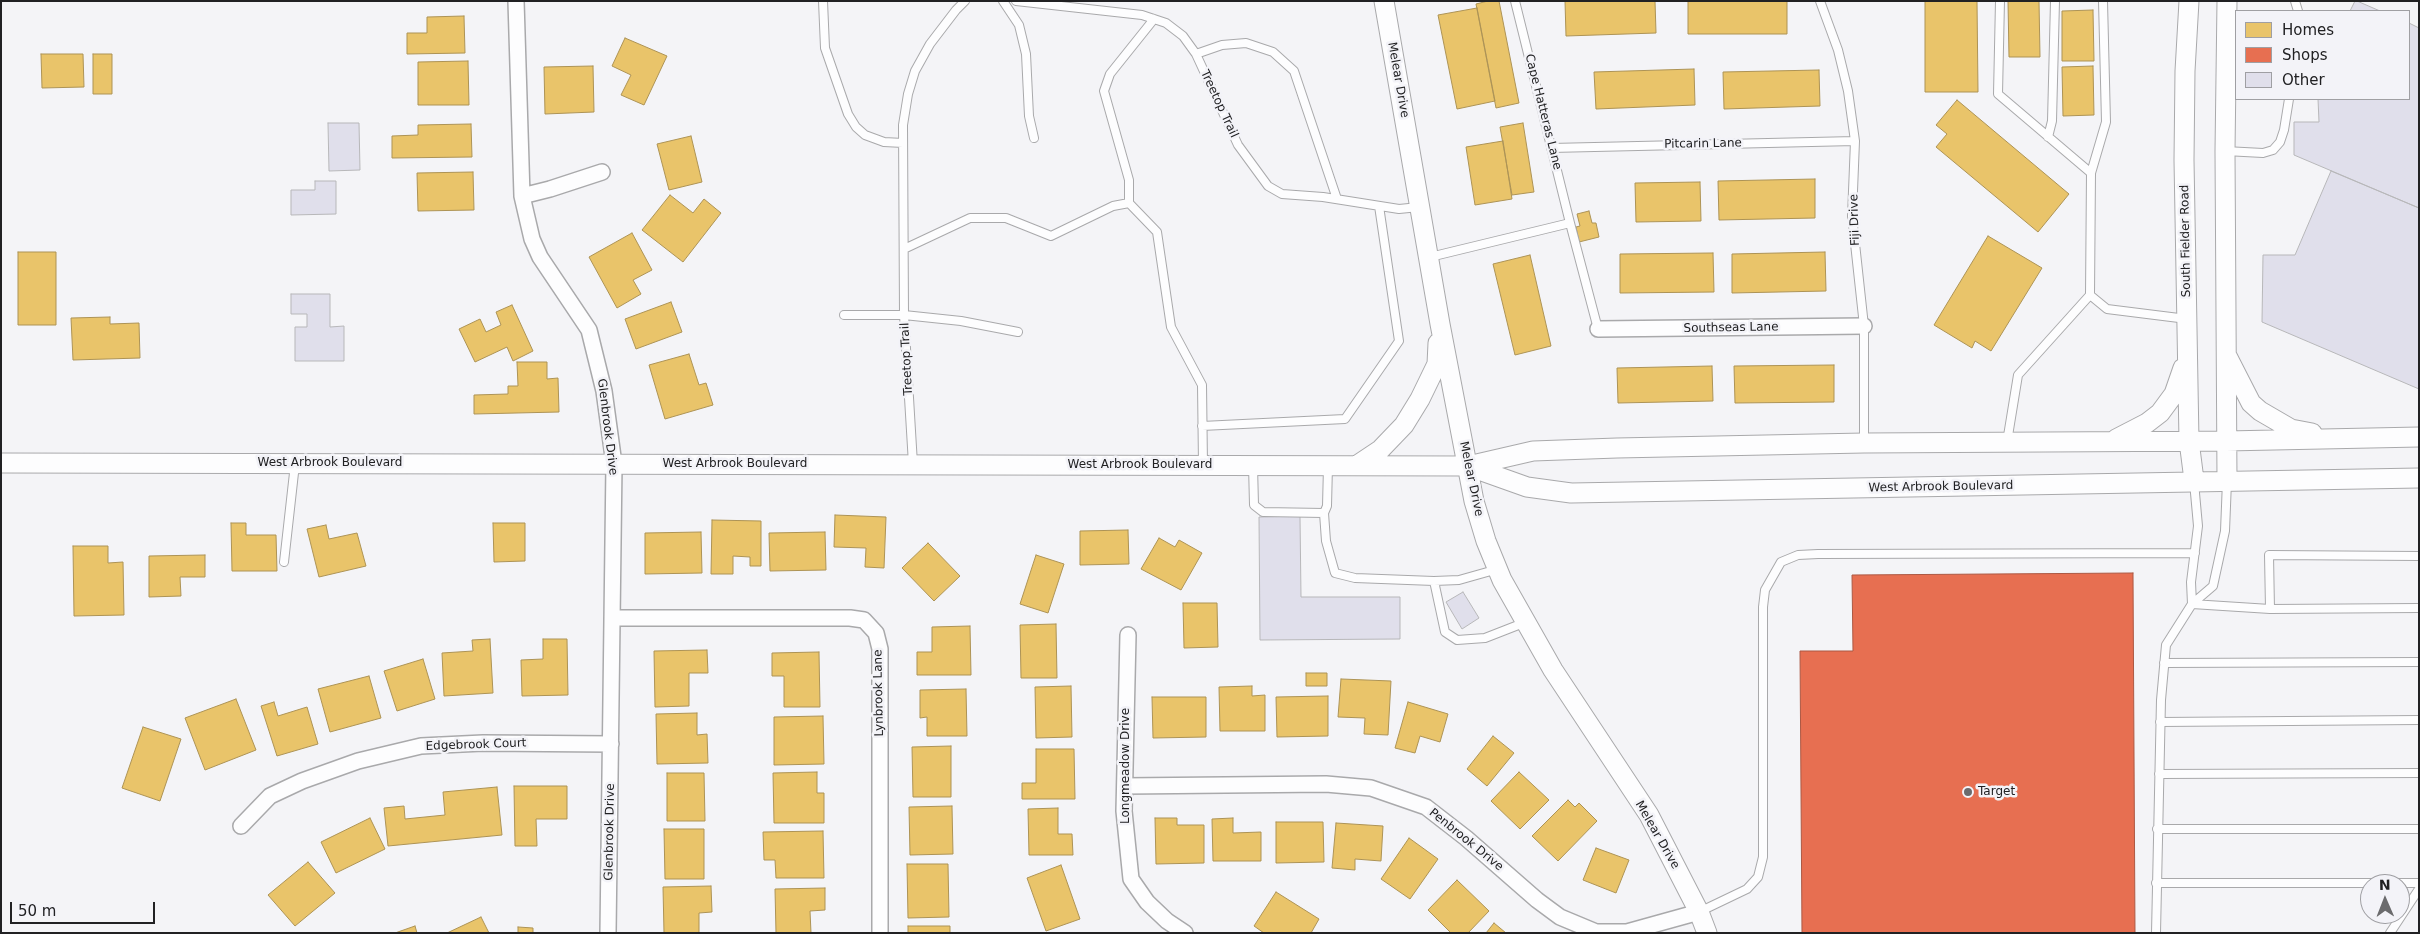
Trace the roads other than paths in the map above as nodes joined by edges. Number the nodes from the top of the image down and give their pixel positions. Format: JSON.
{"nodes":[{"id":1,"x":516,"y":1,"type":"edge"},
{"id":2,"x":823,"y":1,"type":"edge"},
{"id":3,"x":965,"y":1,"type":"edge"},
{"id":4,"x":1002,"y":1,"type":"edge"},
{"id":5,"x":1016,"y":1,"type":"edge"},
{"id":6,"x":1384,"y":1,"type":"edge"},
{"id":7,"x":1515,"y":1,"type":"edge"},
{"id":8,"x":1820,"y":1,"type":"edge"},
{"id":9,"x":2000,"y":1,"type":"edge"},
{"id":10,"x":2055,"y":1,"type":"edge"},
{"id":11,"x":2103,"y":1,"type":"edge"},
{"id":12,"x":2189,"y":1,"type":"edge"},
{"id":13,"x":2227,"y":1,"type":"edge"},
{"id":14,"x":1154,"y":19,"type":"junction"},
{"id":15,"x":1196,"y":54,"type":"junction"},
{"id":16,"x":2289,"y":100,"type":"edge"},
{"id":17,"x":2048,"y":137,"type":"junction"},
{"id":18,"x":1034,"y":138,"type":"dead end"},
{"id":19,"x":1856,"y":140,"type":"junction"},
{"id":20,"x":903,"y":143,"type":"junction"},
{"id":21,"x":1552,"y":148,"type":"junction"},
{"id":22,"x":2224,"y":151,"type":"junction"},
{"id":23,"x":602,"y":172,"type":"dead end"},
{"id":24,"x":2090,"y":173,"type":"junction"},
{"id":25,"x":522,"y":196,"type":"junction"},
{"id":26,"x":1337,"y":199,"type":"junction"},
{"id":27,"x":1129,"y":203,"type":"junction"},
{"id":28,"x":1379,"y":206,"type":"junction"},
{"id":29,"x":1420,"y":207,"type":"junction"},
{"id":30,"x":1570,"y":223,"type":"junction"},
{"id":31,"x":904,"y":249,"type":"junction"},
{"id":32,"x":1428,"y":257,"type":"junction"},
{"id":33,"x":2090,"y":295,"type":"junction"},
{"id":34,"x":844,"y":315,"type":"dead end"},
{"id":35,"x":904,"y":315,"type":"junction"},
{"id":36,"x":2187,"y":319,"type":"junction"},
{"id":37,"x":1440,"y":324,"type":"junction"},
{"id":38,"x":1864,"y":326,"type":"junction"},
{"id":39,"x":1598,"y":329,"type":"joint"},
{"id":40,"x":1018,"y":332,"type":"dead end"},
{"id":41,"x":2187,"y":345,"type":"junction"},
{"id":42,"x":2225,"y":352,"type":"junction"},
{"id":43,"x":1202,"y":426,"type":"junction"},
{"id":44,"x":2419,"y":437,"type":"edge"},
{"id":45,"x":2338,"y":439,"type":"junction"},
{"id":46,"x":2109,"y":441,"type":"junction"},
{"id":47,"x":2189,"y":441,"type":"junction"},
{"id":48,"x":2226,"y":441,"type":"junction"},
{"id":49,"x":2007,"y":442,"type":"junction"},
{"id":50,"x":1864,"y":443,"type":"junction"},
{"id":51,"x":1,"y":463,"type":"edge"},
{"id":52,"x":295,"y":463,"type":"junction"},
{"id":53,"x":614,"y":464,"type":"junction"},
{"id":54,"x":913,"y":464,"type":"junction"},
{"id":55,"x":1203,"y":465,"type":"junction"},
{"id":56,"x":1253,"y":465,"type":"junction"},
{"id":57,"x":1328,"y":466,"type":"junction"},
{"id":58,"x":1356,"y":466,"type":"junction"},
{"id":59,"x":1468,"y":466,"type":"junction"},
{"id":60,"x":2419,"y":478,"type":"edge"},
{"id":61,"x":2194,"y":480,"type":"junction"},
{"id":62,"x":2227,"y":480,"type":"junction"},
{"id":63,"x":1324,"y":513,"type":"junction"},
{"id":64,"x":2195,"y":553,"type":"junction"},
{"id":65,"x":2419,"y":556,"type":"edge"},
{"id":66,"x":284,"y":562,"type":"dead end"},
{"id":67,"x":1498,"y":568,"type":"junction"},
{"id":68,"x":1434,"y":581,"type":"junction"},
{"id":69,"x":2192,"y":604,"type":"junction"},
{"id":70,"x":2419,"y":608,"type":"edge"},
{"id":71,"x":2270,"y":609,"type":"junction"},
{"id":72,"x":612,"y":618,"type":"junction"},
{"id":73,"x":1526,"y":622,"type":"junction"},
{"id":74,"x":1128,"y":635,"type":"dead end"},
{"id":75,"x":2419,"y":662,"type":"edge"},
{"id":76,"x":2164,"y":663,"type":"junction"},
{"id":77,"x":2419,"y":720,"type":"edge"},
{"id":78,"x":2160,"y":722,"type":"junction"},
{"id":79,"x":611,"y":744,"type":"junction"},
{"id":80,"x":2419,"y":773,"type":"edge"},
{"id":81,"x":2159,"y":774,"type":"junction"},
{"id":82,"x":1125,"y":786,"type":"junction"},
{"id":83,"x":241,"y":826,"type":"dead end"},
{"id":84,"x":2157,"y":828,"type":"junction"},
{"id":85,"x":2419,"y":829,"type":"edge"},
{"id":86,"x":2156,"y":883,"type":"junction"},
{"id":87,"x":2419,"y":883,"type":"edge"},
{"id":88,"x":2419,"y":889,"type":"edge"},
{"id":89,"x":1699,"y":912,"type":"junction"},
{"id":90,"x":608,"y":933,"type":"edge"},
{"id":91,"x":880,"y":933,"type":"edge"},
{"id":92,"x":1185,"y":933,"type":"edge"},
{"id":93,"x":1708,"y":933,"type":"edge"},
{"id":94,"x":2156,"y":933,"type":"edge"},
{"id":95,"x":2390,"y":933,"type":"edge"}],
"edges":[{"from":1,"to":25,"type":"street","name":"Glenbrook Drive"},
{"from":2,"to":20,"type":"lane"},
{"from":3,"to":20,"type":"lane","name":"Treetop Trail"},
{"from":4,"to":18,"type":"lane"},
{"from":5,"to":14,"type":"lane","name":"Treetop Trail"},
{"from":6,"to":29,"type":"street","name":"Melear Drive"},
{"from":7,"to":21,"type":"lane","name":"Cape Hatteras Lane"},
{"from":8,"to":19,"type":"lane","name":"Fiji Drive"},
{"from":9,"to":17,"type":"lane"},
{"from":10,"to":17,"type":"lane"},
{"from":11,"to":24,"type":"lane"},
{"from":12,"to":36,"type":"street","name":"South Fielder Road"},
{"from":13,"to":22,"type":"street"},
{"from":14,"to":15,"type":"lane","name":"Treetop Trail"},
{"from":14,"to":27,"type":"lane"},
{"from":15,"to":26,"type":"lane","name":"Treetop Trail"},
{"from":15,"to":26,"type":"lane"},
{"from":16,"to":22,"type":"lane"},
{"from":17,"to":24,"type":"lane"},
{"from":19,"to":21,"type":"lane","name":"Pitcarin Lane"},
{"from":19,"to":38,"type":"lane","name":"Fiji Drive"},
{"from":20,"to":31,"type":"lane","name":"Treetop Trail"},
{"from":21,"to":30,"type":"lane","name":"Cape Hatteras Lane"},
{"from":22,"to":42,"type":"street"},
{"from":23,"to":25,"type":"street"},
{"from":24,"to":33,"type":"lane"},
{"from":25,"to":53,"type":"street","name":"Glenbrook Drive"},
{"from":26,"to":28,"type":"lane","name":"Treetop Trail"},
{"from":27,"to":31,"type":"lane"},
{"from":27,"to":43,"type":"lane"},
{"from":28,"to":29,"type":"lane","name":"Treetop Trail"},
{"from":28,"to":43,"type":"lane"},
{"from":29,"to":32,"type":"street","name":"Melear Drive"},
{"from":30,"to":32,"type":"lane"},
{"from":30,"to":39,"type":"lane","name":"Cape Hatteras Lane"},
{"from":31,"to":35,"type":"lane","name":"Treetop Trail"},
{"from":32,"to":37,"type":"street","name":"Melear Drive"},
{"from":33,"to":36,"type":"lane"},
{"from":33,"to":49,"type":"lane"},
{"from":34,"to":35,"type":"lane"},
{"from":35,"to":40,"type":"lane"},
{"from":35,"to":54,"type":"lane","name":"Treetop Trail"},
{"from":36,"to":41,"type":"street","name":"South Fielder Road"},
{"from":37,"to":58,"type":"street"},
{"from":37,"to":59,"type":"street","name":"Melear Drive"},
{"from":38,"to":39,"type":"street","name":"Southseas Lane"},
{"from":38,"to":50,"type":"lane","name":"Fiji Drive"},
{"from":41,"to":46,"type":"street"},
{"from":41,"to":47,"type":"street","name":"South Fielder Road"},
{"from":42,"to":45,"type":"street"},
{"from":42,"to":48,"type":"street"},
{"from":43,"to":55,"type":"lane"},
{"from":44,"to":45,"type":"street","name":"West Arbrook Boulevard"},
{"from":45,"to":48,"type":"street","name":"West Arbrook Boulevard"},
{"from":46,"to":47,"type":"street","name":"West Arbrook Boulevard"},
{"from":46,"to":49,"type":"street","name":"West Arbrook Boulevard"},
{"from":47,"to":48,"type":"street","name":"West Arbrook Boulevard"},
{"from":47,"to":61,"type":"street","name":"South Fielder Road"},
{"from":48,"to":62,"type":"street"},
{"from":49,"to":50,"type":"street","name":"West Arbrook Boulevard"},
{"from":50,"to":59,"type":"street","name":"West Arbrook Boulevard"},
{"from":51,"to":52,"type":"street","name":"West Arbrook Boulevard"},
{"from":52,"to":53,"type":"street","name":"West Arbrook Boulevard"},
{"from":52,"to":66,"type":"lane"},
{"from":53,"to":54,"type":"street","name":"West Arbrook Boulevard"},
{"from":53,"to":72,"type":"street","name":"Glenbrook Drive"},
{"from":54,"to":55,"type":"street","name":"West Arbrook Boulevard"},
{"from":55,"to":56,"type":"street","name":"West Arbrook Boulevard"},
{"from":56,"to":57,"type":"street","name":"West Arbrook Boulevard"},
{"from":56,"to":63,"type":"lane"},
{"from":57,"to":58,"type":"street","name":"West Arbrook Boulevard"},
{"from":57,"to":63,"type":"lane"},
{"from":58,"to":59,"type":"street","name":"West Arbrook Boulevard"},
{"from":59,"to":61,"type":"street","name":"West Arbrook Boulevard"},
{"from":59,"to":67,"type":"street","name":"Melear Drive"},
{"from":60,"to":62,"type":"street","name":"West Arbrook Boulevard"},
{"from":61,"to":62,"type":"street","name":"West Arbrook Boulevard"},
{"from":61,"to":64,"type":"lane"},
{"from":62,"to":69,"type":"lane"},
{"from":63,"to":68,"type":"lane"},
{"from":64,"to":69,"type":"lane"},
{"from":64,"to":89,"type":"lane"},
{"from":65,"to":71,"type":"lane"},
{"from":67,"to":68,"type":"lane"},
{"from":67,"to":73,"type":"street","name":"Melear Drive"},
{"from":68,"to":73,"type":"lane"},
{"from":69,"to":71,"type":"lane"},
{"from":69,"to":76,"type":"lane"},
{"from":70,"to":71,"type":"lane"},
{"from":72,"to":79,"type":"street","name":"Glenbrook Drive"},
{"from":72,"to":91,"type":"street","name":"Lynbrook Lane"},
{"from":73,"to":89,"type":"street","name":"Melear Drive"},
{"from":74,"to":82,"type":"street","name":"Longmeadow Drive"},
{"from":75,"to":76,"type":"lane"},
{"from":76,"to":78,"type":"lane"},
{"from":77,"to":78,"type":"lane"},
{"from":78,"to":81,"type":"lane"},
{"from":79,"to":83,"type":"street","name":"Edgebrook Court"},
{"from":79,"to":90,"type":"street","name":"Glenbrook Drive"},
{"from":80,"to":81,"type":"lane"},
{"from":81,"to":84,"type":"lane"},
{"from":82,"to":89,"type":"street","name":"Penbrook Drive"},
{"from":82,"to":92,"type":"street","name":"Longmeadow Drive"},
{"from":84,"to":85,"type":"lane"},
{"from":84,"to":86,"type":"lane"},
{"from":86,"to":87,"type":"lane"},
{"from":86,"to":94,"type":"lane"},
{"from":88,"to":95,"type":"lane"},
{"from":89,"to":93,"type":"street","name":"Melear Drive"}]}
